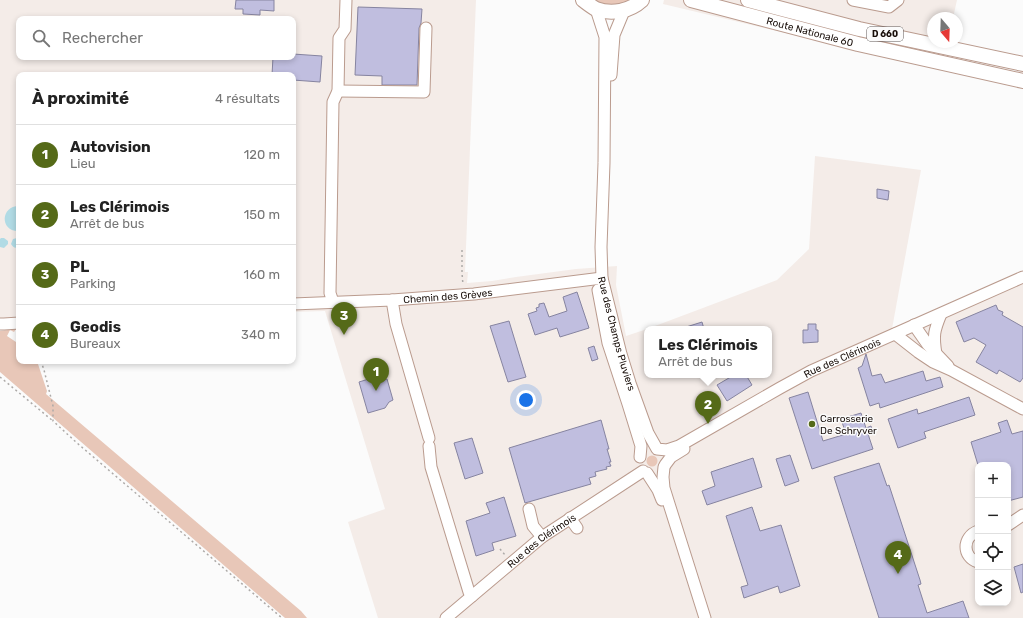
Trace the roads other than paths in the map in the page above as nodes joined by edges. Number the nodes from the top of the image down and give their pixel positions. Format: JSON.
{"nodes":[{"id":1,"x":346,"y":0,"type":"edge"},
{"id":2,"x":583,"y":0,"type":"edge"},
{"id":3,"x":642,"y":0,"type":"edge"},
{"id":4,"x":691,"y":0,"type":"edge"},
{"id":5,"x":748,"y":0,"type":"edge"},
{"id":6,"x":853,"y":0,"type":"edge"},
{"id":7,"x":898,"y":0,"type":"edge"},
{"id":8,"x":596,"y":9,"type":"junction"},
{"id":9,"x":624,"y":11,"type":"junction"},
{"id":10,"x":426,"y":28,"type":"dead end"},
{"id":11,"x":1023,"y":64,"type":"edge"},
{"id":12,"x":1023,"y":81,"type":"edge"},
{"id":13,"x":338,"y":91,"type":"junction"},
{"id":14,"x":604,"y":163,"type":"junction"},
{"id":15,"x":1023,"y":277,"type":"edge"},
{"id":16,"x":602,"y":278,"type":"junction"},
{"id":17,"x":1010,"y":283,"type":"junction"},
{"id":18,"x":1023,"y":284,"type":"edge"},
{"id":19,"x":392,"y":300,"type":"junction"},
{"id":20,"x":333,"y":302,"type":"junction"},
{"id":21,"x":296,"y":304,"type":"edge"},
{"id":22,"x":941,"y":314,"type":"junction"},
{"id":23,"x":16,"y":323,"type":"edge"},
{"id":24,"x":0,"y":324,"type":"edge"},
{"id":25,"x":914,"y":325,"type":"junction"},
{"id":26,"x":895,"y":334,"type":"junction"},
{"id":27,"x":936,"y":354,"type":"junction"},
{"id":28,"x":951,"y":370,"type":"junction"},
{"id":29,"x":746,"y":407,"type":"junction"},
{"id":30,"x":1023,"y":409,"type":"edge"},
{"id":31,"x":657,"y":449,"type":"junction"},
{"id":32,"x":640,"y":456,"type":"junction"},
{"id":33,"x":665,"y":466,"type":"junction"},
{"id":34,"x":645,"y":472,"type":"junction"},
{"id":35,"x":529,"y":509,"type":"dead end"},
{"id":36,"x":1023,"y":515,"type":"edge"},
{"id":37,"x":570,"y":518,"type":"junction"},
{"id":38,"x":1011,"y":523,"type":"edge"},
{"id":39,"x":577,"y":528,"type":"dead end"},
{"id":40,"x":975,"y":532,"type":"edge"},
{"id":41,"x":542,"y":537,"type":"junction"},
{"id":42,"x":684,"y":553,"type":"junction"},
{"id":43,"x":975,"y":560,"type":"edge"},
{"id":44,"x":472,"y":596,"type":"junction"},
{"id":45,"x":446,"y":618,"type":"edge"},
{"id":46,"x":705,"y":618,"type":"edge"}],
"edges":[{"from":1,"to":13,"type":"street"},
{"from":2,"to":8,"type":"main road"},
{"from":3,"to":9,"type":"main road"},
{"from":4,"to":12,"type":"main road","name":"Route Nationale 60","number":"D 660"},
{"from":5,"to":11,"type":"main road","name":"Route Nationale 60","number":"D 660"},
{"from":6,"to":7,"type":"street"},
{"from":8,"to":9,"type":"main road"},
{"from":8,"to":14,"type":"street"},
{"from":9,"to":14,"type":"street"},
{"from":10,"to":13,"type":"street"},
{"from":13,"to":20,"type":"street"},
{"from":14,"to":16,"type":"street"},
{"from":15,"to":17,"type":"street","name":"Rue des Clérimois"},
{"from":16,"to":19,"type":"street","name":"Chemin des Grèves"},
{"from":16,"to":31,"type":"street","name":"Rue des Champs Pluviers"},
{"from":16,"to":32,"type":"street","name":"Rue des Champs Pluviers"},
{"from":17,"to":18,"type":"street"},
{"from":17,"to":22,"type":"street","name":"Rue des Clérimois"},
{"from":19,"to":20,"type":"street","name":"Chemin des Grèves"},
{"from":19,"to":44,"type":"street"},
{"from":20,"to":21,"type":"street","name":"Chemin des Grèves"},
{"from":22,"to":25,"type":"street","name":"Rue des Clérimois"},
{"from":22,"to":27,"type":"street"},
{"from":23,"to":24,"type":"street"},
{"from":25,"to":26,"type":"street","name":"Rue des Clérimois"},
{"from":25,"to":27,"type":"street"},
{"from":26,"to":28,"type":"street"},
{"from":26,"to":29,"type":"street","name":"Rue des Clérimois"},
{"from":27,"to":28,"type":"street"},
{"from":28,"to":30,"type":"street"},
{"from":29,"to":31,"type":"street","name":"Rue des Clérimois"},
{"from":29,"to":33,"type":"street","name":"Rue des Clérimois"},
{"from":31,"to":32,"type":"street"},
{"from":31,"to":33,"type":"street"},
{"from":32,"to":34,"type":"street"},
{"from":33,"to":34,"type":"street"},
{"from":33,"to":42,"type":"street"},
{"from":34,"to":37,"type":"street","name":"Rue des Clérimois"},
{"from":34,"to":42,"type":"street"},
{"from":35,"to":41,"type":"street"},
{"from":36,"to":38,"type":"street"},
{"from":37,"to":39,"type":"street"},
{"from":37,"to":41,"type":"street","name":"Rue des Clérimois"},
{"from":40,"to":43,"type":"street"},
{"from":41,"to":44,"type":"street","name":"Rue des Clérimois"},
{"from":42,"to":46,"type":"street"},
{"from":44,"to":45,"type":"street","name":"Rue des Clérimois"}]}
